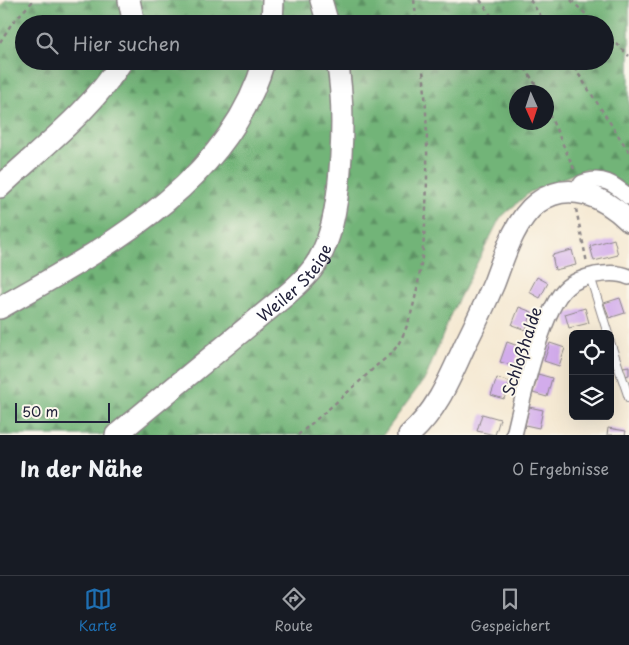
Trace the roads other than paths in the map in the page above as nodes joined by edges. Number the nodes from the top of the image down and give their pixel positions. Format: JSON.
{"nodes":[{"id":1,"x":129,"y":0,"type":"edge"},
{"id":2,"x":273,"y":0,"type":"edge"},
{"id":3,"x":321,"y":0,"type":"edge"},
{"id":4,"x":132,"y":15,"type":"edge"},
{"id":5,"x":272,"y":15,"type":"edge"},
{"id":6,"x":325,"y":15,"type":"edge"},
{"id":7,"x":116,"y":70,"type":"edge"},
{"id":8,"x":261,"y":70,"type":"edge"},
{"id":9,"x":338,"y":70,"type":"edge"},
{"id":10,"x":0,"y":187,"type":"edge"},
{"id":11,"x":576,"y":190,"type":"junction"},
{"id":12,"x":629,"y":197,"type":"edge"},
{"id":13,"x":629,"y":221,"type":"edge"},
{"id":14,"x":590,"y":276,"type":"junction"},
{"id":15,"x":629,"y":277,"type":"edge"},
{"id":16,"x":0,"y":308,"type":"edge"},
{"id":17,"x":607,"y":330,"type":"edge"},
{"id":18,"x":614,"y":354,"type":"edge"},
{"id":19,"x":629,"y":398,"type":"edge"},
{"id":20,"x":116,"y":435,"type":"edge"},
{"id":21,"x":409,"y":435,"type":"edge"},
{"id":22,"x":514,"y":435,"type":"edge"}],
"edges":[{"from":1,"to":4,"type":"street"},
{"from":2,"to":5,"type":"street"},
{"from":3,"to":6,"type":"street"},
{"from":7,"to":10,"type":"street"},
{"from":8,"to":16,"type":"street"},
{"from":9,"to":20,"type":"street","name":"Weiler Steige"},
{"from":11,"to":12,"type":"street"},
{"from":11,"to":13,"type":"street"},
{"from":11,"to":21,"type":"street"},
{"from":14,"to":15,"type":"street","name":"Schloßhalde"},
{"from":14,"to":17,"type":"lane"},
{"from":14,"to":22,"type":"street","name":"Schloßhalde"},
{"from":18,"to":19,"type":"lane"}]}
